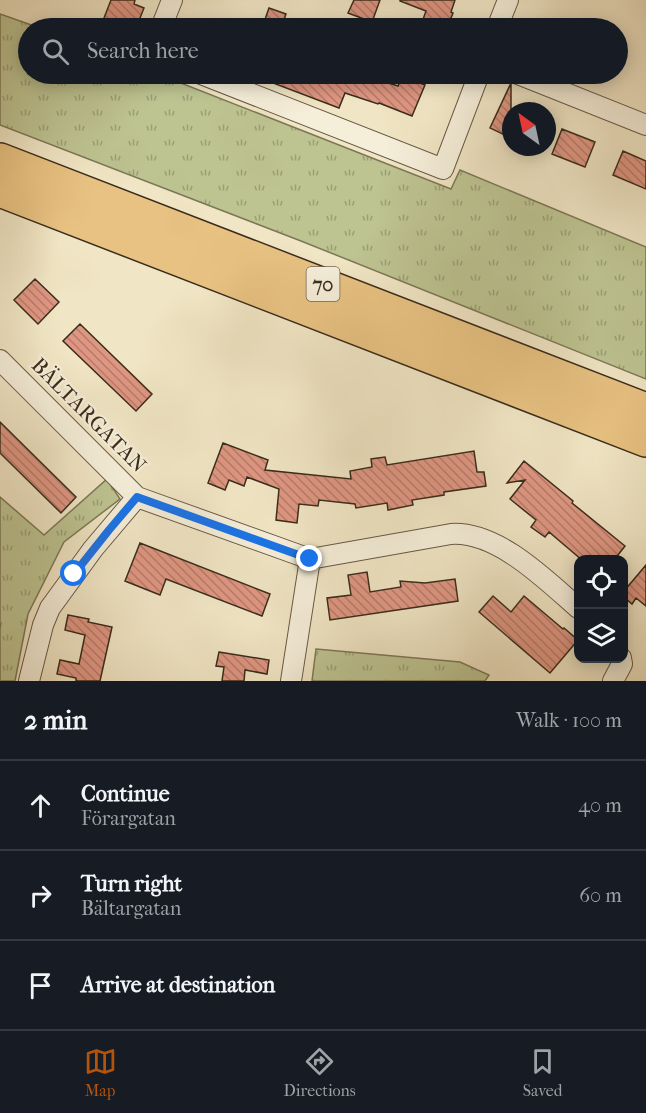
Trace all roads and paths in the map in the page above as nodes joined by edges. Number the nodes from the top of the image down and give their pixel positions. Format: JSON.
{"nodes":[{"id":1,"x":172,"y":0,"type":"edge"},
{"id":2,"x":508,"y":0,"type":"edge"},
{"id":3,"x":166,"y":18,"type":"edge"},
{"id":4,"x":501,"y":18,"type":"edge"},
{"id":5,"x":226,"y":84,"type":"edge"},
{"id":6,"x":475,"y":84,"type":"edge"},
{"id":7,"x":543,"y":84,"type":"edge"},
{"id":8,"x":646,"y":125,"type":"edge"},
{"id":9,"x":0,"y":159,"type":"edge"},
{"id":10,"x":0,"y":190,"type":"edge"},
{"id":11,"x":0,"y":360,"type":"edge"},
{"id":12,"x":646,"y":410,"type":"edge"},
{"id":13,"x":646,"y":440,"type":"edge"},
{"id":14,"x":137,"y":497,"type":"junction"},
{"id":15,"x":310,"y":559,"type":"junction"},
{"id":16,"x":574,"y":604,"type":"edge"},
{"id":17,"x":622,"y":663,"type":"edge"},
{"id":18,"x":29,"y":681,"type":"edge"},
{"id":19,"x":291,"y":681,"type":"edge"},
{"id":20,"x":613,"y":681,"type":"edge"}],
"edges":[{"from":1,"to":3,"type":"street"},
{"from":2,"to":4,"type":"street"},
{"from":5,"to":6,"type":"street"},
{"from":7,"to":8,"type":"street"},
{"from":9,"to":12,"type":"highway","number":"70"},
{"from":10,"to":13,"type":"highway","number":"70"},
{"from":11,"to":14,"type":"street","name":"BÄLTARGATAN"},
{"from":14,"to":15,"type":"street","name":"BÄLTARGATAN"},
{"from":14,"to":18,"type":"street"},
{"from":15,"to":16,"type":"street","name":"BÄLTARGATAN"},
{"from":15,"to":19,"type":"street"},
{"from":17,"to":20,"type":"street"}]}
